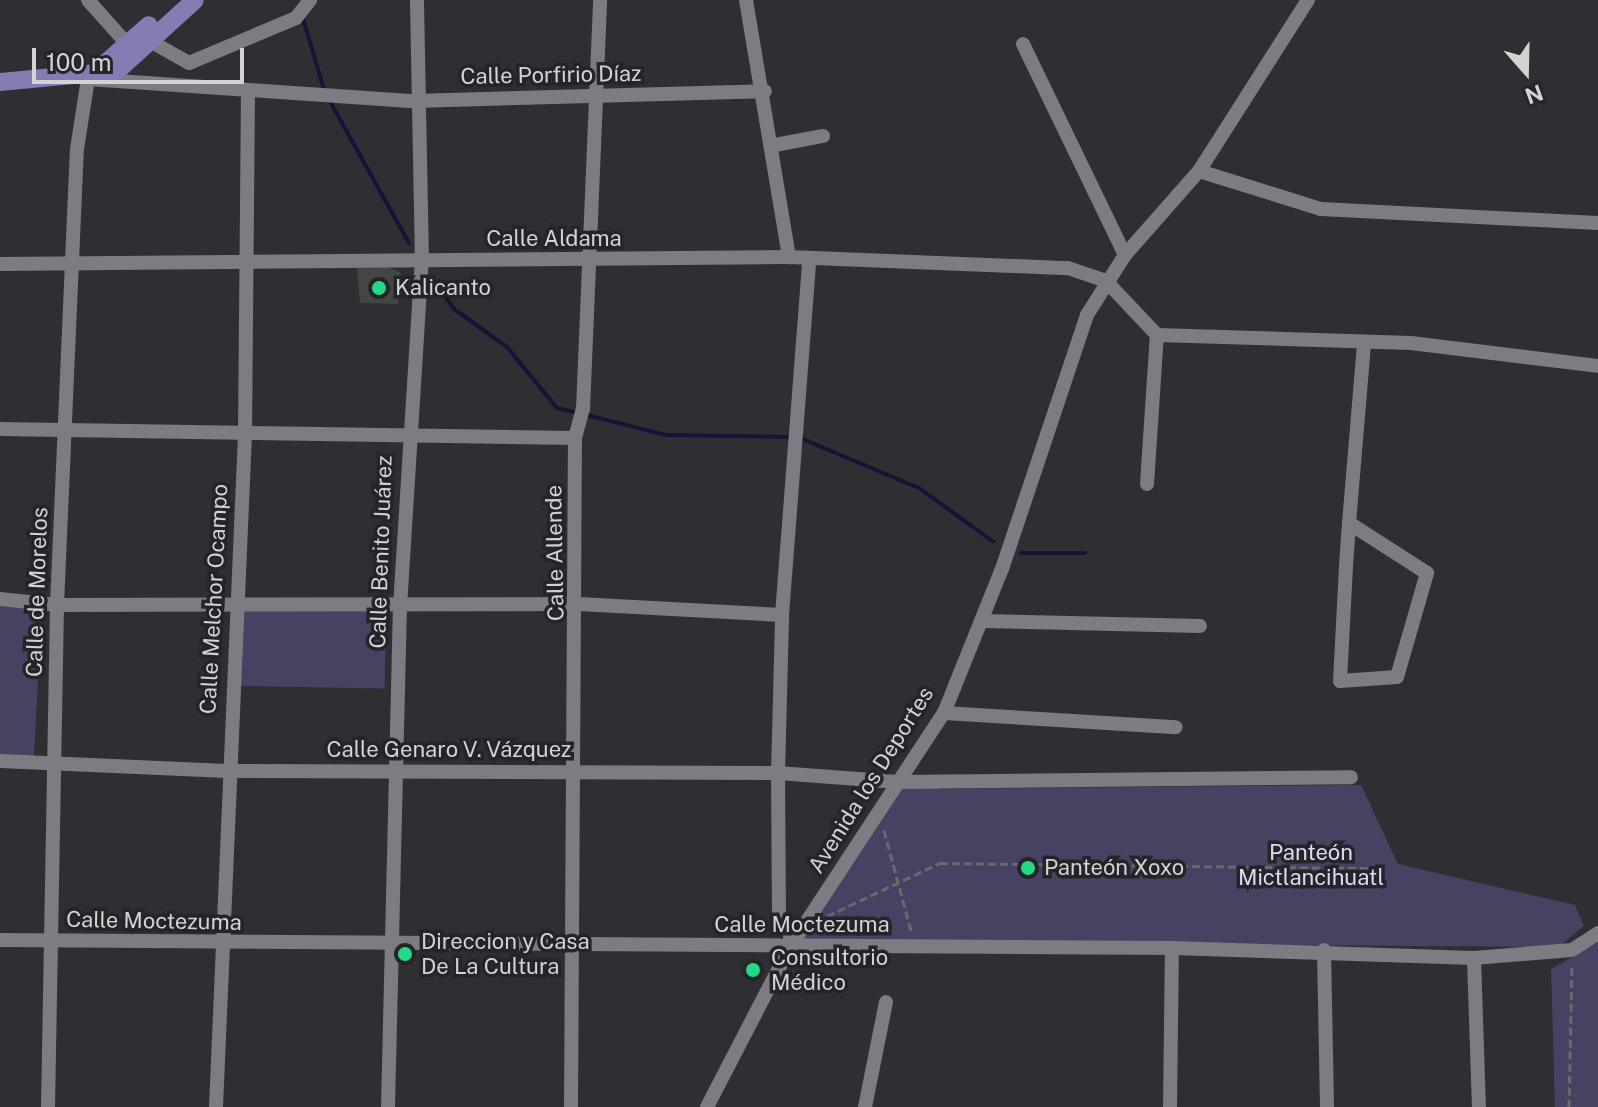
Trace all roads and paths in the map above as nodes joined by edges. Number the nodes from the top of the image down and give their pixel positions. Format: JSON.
{"nodes":[{"id":1,"x":88,"y":0,"type":"edge"},
{"id":2,"x":176,"y":0,"type":"edge"},
{"id":3,"x":195,"y":0,"type":"edge"},
{"id":4,"x":310,"y":0,"type":"edge"},
{"id":5,"x":417,"y":0,"type":"edge"},
{"id":6,"x":600,"y":0,"type":"edge"},
{"id":7,"x":746,"y":0,"type":"edge"},
{"id":8,"x":1308,"y":0,"type":"edge"},
{"id":9,"x":150,"y":41,"type":"junction"},
{"id":10,"x":127,"y":44,"type":"junction"},
{"id":11,"x":1023,"y":44,"type":"dead end"},
{"id":12,"x":88,"y":79,"type":"junction"},
{"id":13,"x":0,"y":82,"type":"edge"},
{"id":14,"x":765,"y":91,"type":"junction"},
{"id":15,"x":248,"y":93,"type":"junction"},
{"id":16,"x":595,"y":100,"type":"junction"},
{"id":17,"x":413,"y":101,"type":"junction"},
{"id":18,"x":823,"y":136,"type":"dead end"},
{"id":19,"x":775,"y":145,"type":"junction"},
{"id":20,"x":1199,"y":171,"type":"junction"},
{"id":21,"x":1598,"y":223,"type":"edge"},
{"id":22,"x":1125,"y":255,"type":"junction"},
{"id":23,"x":789,"y":257,"type":"junction"},
{"id":24,"x":809,"y":261,"type":"junction"},
{"id":25,"x":422,"y":262,"type":"junction"},
{"id":26,"x":589,"y":262,"type":"junction"},
{"id":27,"x":0,"y":264,"type":"edge"},
{"id":28,"x":72,"y":265,"type":"junction"},
{"id":29,"x":245,"y":265,"type":"junction"},
{"id":30,"x":1106,"y":281,"type":"junction"},
{"id":31,"x":1157,"y":335,"type":"junction"},
{"id":32,"x":1364,"y":345,"type":"junction"},
{"id":33,"x":1598,"y":366,"type":"edge"},
{"id":34,"x":0,"y":429,"type":"edge"},
{"id":35,"x":67,"y":431,"type":"junction"},
{"id":36,"x":408,"y":431,"type":"junction"},
{"id":37,"x":577,"y":432,"type":"junction"},
{"id":38,"x":245,"y":434,"type":"junction"},
{"id":39,"x":1147,"y":484,"type":"dead end"},
{"id":40,"x":1349,"y":523,"type":"junction"},
{"id":41,"x":0,"y":599,"type":"edge"},
{"id":42,"x":579,"y":604,"type":"junction"},
{"id":43,"x":57,"y":605,"type":"junction"},
{"id":44,"x":235,"y":605,"type":"junction"},
{"id":45,"x":400,"y":607,"type":"junction"},
{"id":46,"x":782,"y":615,"type":"junction"},
{"id":47,"x":981,"y":621,"type":"junction"},
{"id":48,"x":1200,"y":626,"type":"dead end"},
{"id":49,"x":944,"y":713,"type":"junction"},
{"id":50,"x":1176,"y":727,"type":"dead end"},
{"id":51,"x":0,"y":761,"type":"edge"},
{"id":52,"x":55,"y":764,"type":"junction"},
{"id":53,"x":227,"y":771,"type":"junction"},
{"id":54,"x":396,"y":771,"type":"junction"},
{"id":55,"x":576,"y":773,"type":"junction"},
{"id":56,"x":778,"y":773,"type":"junction"},
{"id":57,"x":1351,"y":777,"type":"dead end"},
{"id":58,"x":898,"y":782,"type":"junction"},
{"id":59,"x":879,"y":811,"type":"junction"},
{"id":60,"x":1375,"y":868,"type":"dead end"},
{"id":61,"x":898,"y":881,"type":"junction"},
{"id":62,"x":803,"y":928,"type":"junction"},
{"id":63,"x":1598,"y":933,"type":"edge"},
{"id":64,"x":0,"y":940,"type":"edge"},
{"id":65,"x":53,"y":941,"type":"junction"},
{"id":66,"x":225,"y":945,"type":"junction"},
{"id":67,"x":396,"y":945,"type":"junction"},
{"id":68,"x":792,"y":945,"type":"junction"},
{"id":69,"x":915,"y":947,"type":"junction"},
{"id":70,"x":570,"y":948,"type":"junction"},
{"id":71,"x":1172,"y":948,"type":"junction"},
{"id":72,"x":1324,"y":950,"type":"junction"},
{"id":73,"x":1572,"y":950,"type":"junction"},
{"id":74,"x":1474,"y":958,"type":"junction"},
{"id":75,"x":886,"y":1002,"type":"dead end"},
{"id":76,"x":48,"y":1107,"type":"edge"},
{"id":77,"x":216,"y":1107,"type":"edge"},
{"id":78,"x":388,"y":1107,"type":"edge"},
{"id":79,"x":571,"y":1107,"type":"edge"},
{"id":80,"x":707,"y":1107,"type":"edge"},
{"id":81,"x":865,"y":1107,"type":"edge"},
{"id":82,"x":1170,"y":1107,"type":"edge"},
{"id":83,"x":1327,"y":1107,"type":"edge"},
{"id":84,"x":1479,"y":1107,"type":"edge"},
{"id":85,"x":1569,"y":1107,"type":"edge"}],
"edges":[{"from":1,"to":10,"type":"street"},
{"from":2,"to":10,"type":"main road"},
{"from":3,"to":9,"type":"main road"},
{"from":4,"to":9,"type":"street"},
{"from":5,"to":17,"type":"street","name":"Calle Benito Juárez"},
{"from":6,"to":16,"type":"street","name":"Calle Allende"},
{"from":7,"to":14,"type":"street"},
{"from":8,"to":20,"type":"street","name":"Avenida los Deportes"},
{"from":9,"to":12,"type":"main road"},
{"from":10,"to":12,"type":"main road"},
{"from":11,"to":22,"type":"street"},
{"from":12,"to":13,"type":"main road"},
{"from":12,"to":15,"type":"street"},
{"from":12,"to":28,"type":"street","name":"Calle de Morelos"},
{"from":14,"to":16,"type":"street","name":"Calle Porfirio Díaz"},
{"from":14,"to":19,"type":"street"},
{"from":15,"to":17,"type":"street","name":"Calle Porfirio Díaz"},
{"from":15,"to":29,"type":"street","name":"Calle Melchor Ocampo"},
{"from":16,"to":17,"type":"street","name":"Calle Porfirio Díaz"},
{"from":16,"to":26,"type":"street","name":"Calle Allende"},
{"from":17,"to":25,"type":"street","name":"Calle Benito Juárez"},
{"from":18,"to":19,"type":"street"},
{"from":19,"to":23,"type":"street"},
{"from":20,"to":21,"type":"street"},
{"from":20,"to":22,"type":"street","name":"Avenida los Deportes"},
{"from":22,"to":30,"type":"street","name":"Avenida los Deportes"},
{"from":23,"to":24,"type":"street","name":"Calle Aldama"},
{"from":23,"to":26,"type":"street","name":"Calle Aldama"},
{"from":24,"to":30,"type":"street","name":"Calle Aldama"},
{"from":24,"to":46,"type":"street"},
{"from":25,"to":26,"type":"street","name":"Calle Aldama"},
{"from":25,"to":29,"type":"street","name":"Calle Aldama"},
{"from":25,"to":36,"type":"street","name":"Calle Benito Juárez"},
{"from":26,"to":37,"type":"street","name":"Calle Allende"},
{"from":27,"to":28,"type":"street","name":"Calle Aldama"},
{"from":28,"to":29,"type":"street","name":"Calle Aldama"},
{"from":28,"to":35,"type":"street","name":"Calle de Morelos"},
{"from":29,"to":38,"type":"street","name":"Calle Melchor Ocampo"},
{"from":30,"to":31,"type":"street"},
{"from":30,"to":47,"type":"street","name":"Avenida los Deportes"},
{"from":31,"to":32,"type":"street"},
{"from":31,"to":39,"type":"street"},
{"from":32,"to":33,"type":"street"},
{"from":32,"to":40,"type":"street"},
{"from":34,"to":35,"type":"street"},
{"from":35,"to":38,"type":"street"},
{"from":35,"to":43,"type":"street","name":"Calle de Morelos"},
{"from":36,"to":37,"type":"street"},
{"from":36,"to":38,"type":"street"},
{"from":36,"to":45,"type":"street","name":"Calle Benito Juárez"},
{"from":37,"to":42,"type":"street","name":"Calle Allende"},
{"from":38,"to":44,"type":"street","name":"Calle Melchor Ocampo"},
{"from":40,"to":40,"type":"street"},
{"from":41,"to":43,"type":"street"},
{"from":42,"to":45,"type":"street"},
{"from":42,"to":46,"type":"street"},
{"from":42,"to":55,"type":"street","name":"Calle Allende"},
{"from":43,"to":44,"type":"street"},
{"from":43,"to":52,"type":"street","name":"Calle de Morelos"},
{"from":44,"to":45,"type":"street"},
{"from":44,"to":53,"type":"street","name":"Calle Melchor Ocampo"},
{"from":45,"to":54,"type":"street","name":"Calle Benito Juárez"},
{"from":46,"to":56,"type":"street"},
{"from":47,"to":48,"type":"street"},
{"from":47,"to":49,"type":"street","name":"Avenida los Deportes"},
{"from":49,"to":50,"type":"street"},
{"from":49,"to":58,"type":"street","name":"Avenida los Deportes"},
{"from":51,"to":52,"type":"street","name":"Calle Genaro V. Vázquez"},
{"from":52,"to":53,"type":"street","name":"Calle Genaro V. Vázquez"},
{"from":52,"to":65,"type":"street","name":"Calle de Morelos"},
{"from":53,"to":54,"type":"street","name":"Calle Genaro V. Vázquez"},
{"from":53,"to":66,"type":"street","name":"Calle Melchor Ocampo"},
{"from":54,"to":55,"type":"street","name":"Calle Genaro V. Vázquez"},
{"from":54,"to":67,"type":"street","name":"Calle Benito Juárez"},
{"from":55,"to":56,"type":"street","name":"Calle Genaro V. Vázquez"},
{"from":55,"to":70,"type":"street","name":"Calle Allende"},
{"from":56,"to":58,"type":"street","name":"Calle Genaro V. Vázquez"},
{"from":56,"to":68,"type":"street"},
{"from":57,"to":58,"type":"street","name":"Calle Genaro V. Vázquez"},
{"from":58,"to":59,"type":"street","name":"Avenida los Deportes"},
{"from":59,"to":61,"type":"path"},
{"from":59,"to":62,"type":"street","name":"Avenida los Deportes"},
{"from":60,"to":61,"type":"path"},
{"from":61,"to":62,"type":"path"},
{"from":61,"to":69,"type":"path"},
{"from":62,"to":68,"type":"street","name":"Avenida los Deportes"},
{"from":63,"to":73,"type":"street","name":"Calle Moctezuma"},
{"from":64,"to":65,"type":"street","name":"Calle Moctezuma"},
{"from":65,"to":66,"type":"street","name":"Calle Moctezuma"},
{"from":65,"to":76,"type":"street","name":"Calle de Morelos"},
{"from":66,"to":67,"type":"street","name":"Calle Moctezuma"},
{"from":66,"to":77,"type":"street","name":"Calle Melchor Ocampo"},
{"from":67,"to":70,"type":"street","name":"Calle Moctezuma"},
{"from":67,"to":78,"type":"street","name":"Calle Benito Juárez"},
{"from":68,"to":69,"type":"street","name":"Calle Moctezuma"},
{"from":68,"to":70,"type":"street","name":"Calle Moctezuma"},
{"from":68,"to":80,"type":"street","name":"Avenida los Deportes"},
{"from":69,"to":71,"type":"street","name":"Calle Moctezuma"},
{"from":70,"to":79,"type":"street","name":"Calle Allende"},
{"from":71,"to":72,"type":"street","name":"Calle Moctezuma"},
{"from":71,"to":82,"type":"street"},
{"from":72,"to":74,"type":"street","name":"Calle Moctezuma"},
{"from":72,"to":83,"type":"street"},
{"from":73,"to":74,"type":"street","name":"Calle Moctezuma"},
{"from":73,"to":85,"type":"path"},
{"from":74,"to":84,"type":"street"},
{"from":75,"to":81,"type":"street"}]}
